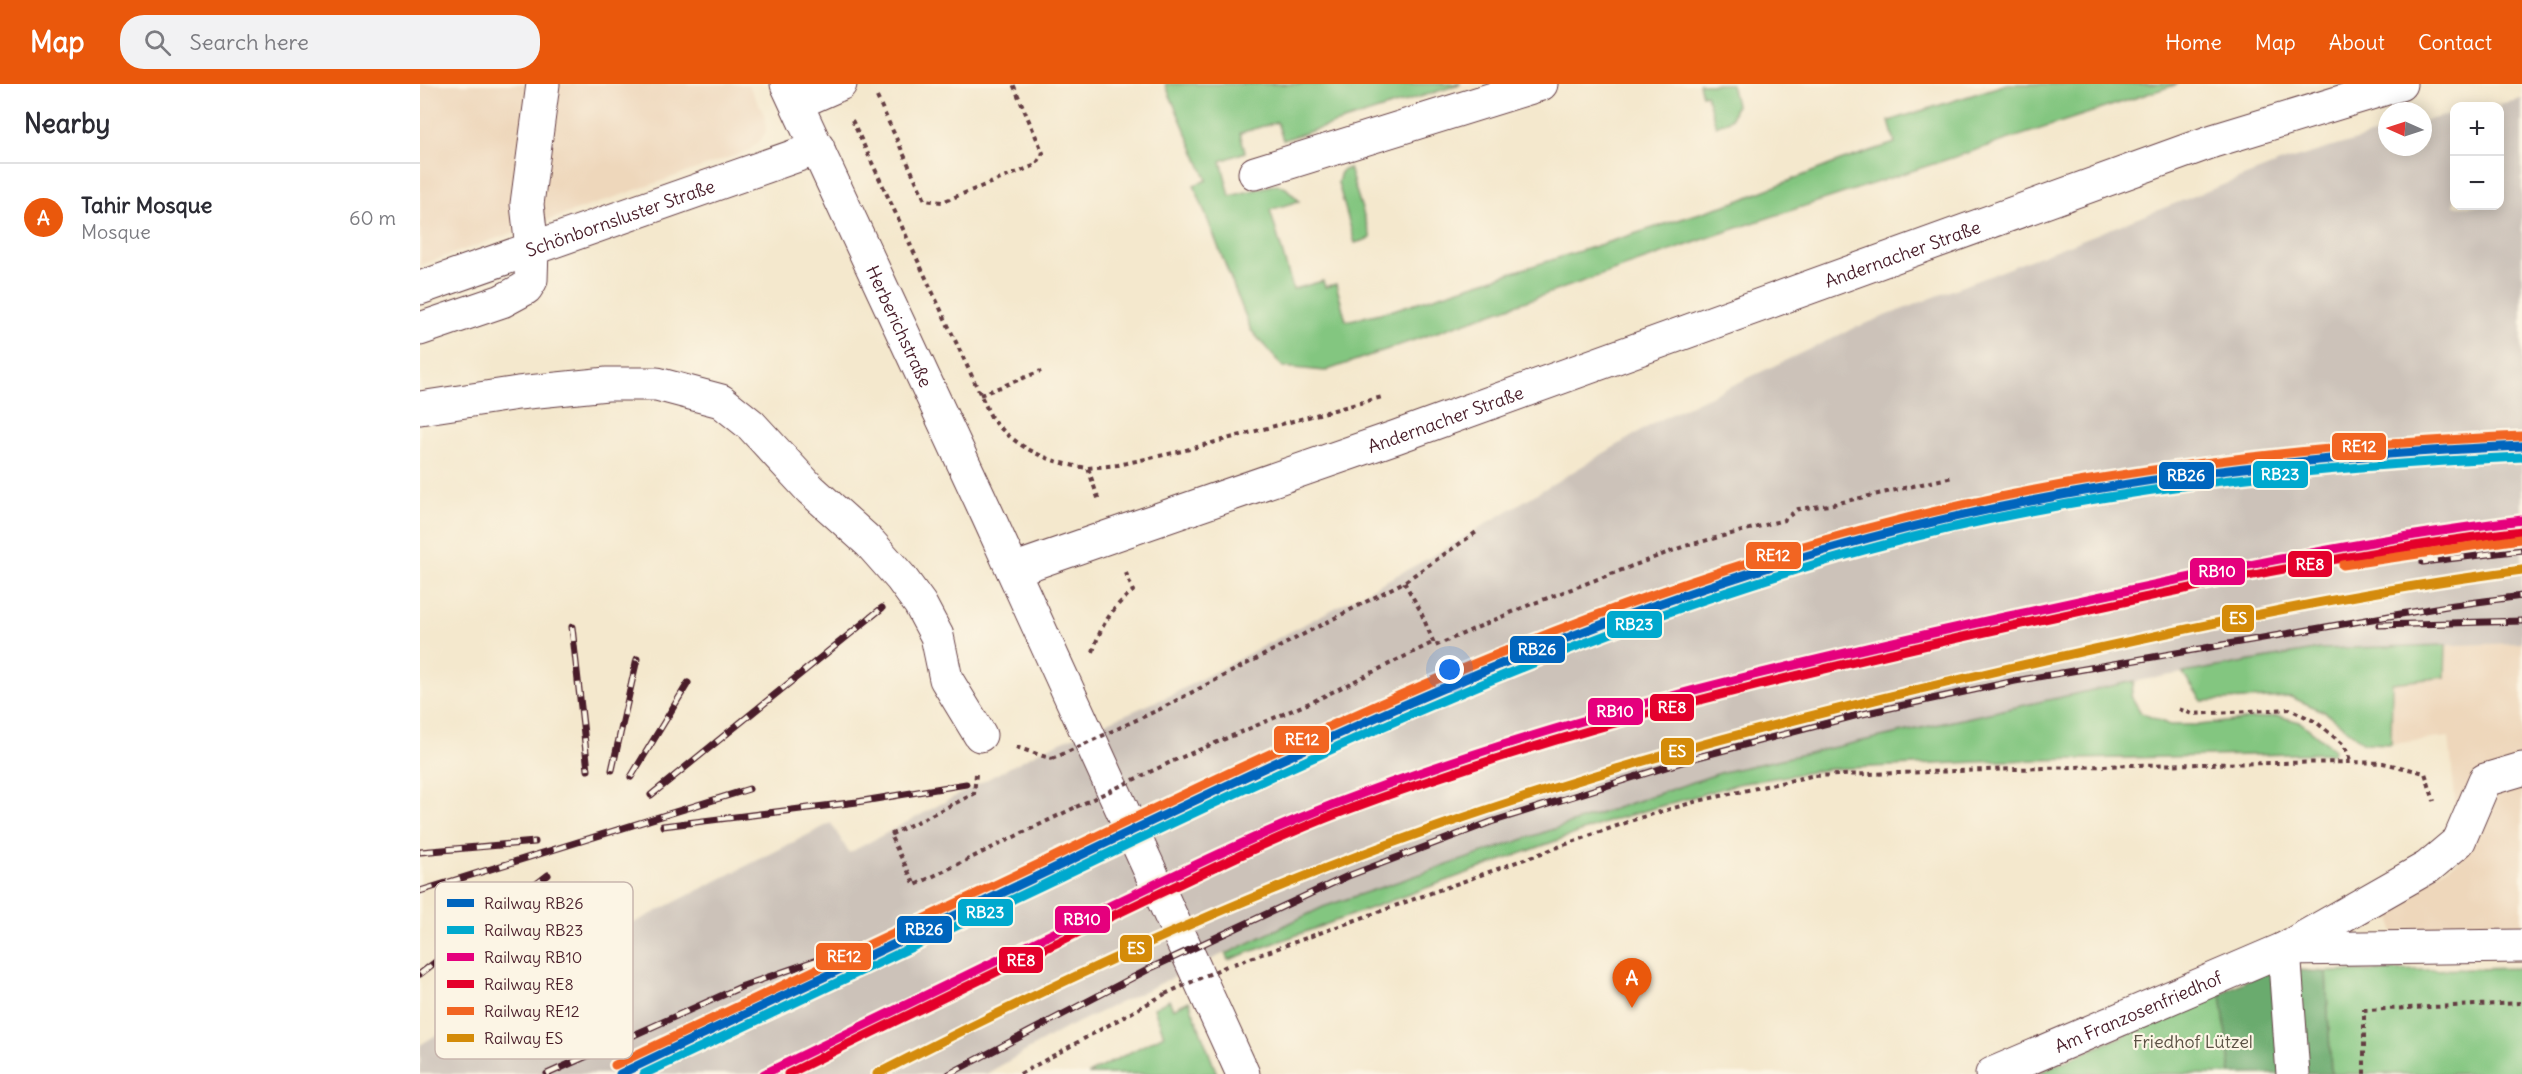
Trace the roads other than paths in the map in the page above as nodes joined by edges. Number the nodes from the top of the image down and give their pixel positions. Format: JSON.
{"nodes":[{"id":1,"x":543,"y":84,"type":"edge"},
{"id":2,"x":1541,"y":84,"type":"edge"},
{"id":3,"x":2400,"y":84,"type":"edge"},
{"id":4,"x":838,"y":85,"type":"edge"},
{"id":5,"x":792,"y":94,"type":"edge"},
{"id":6,"x":818,"y":148,"type":"junction"},
{"id":7,"x":1255,"y":173,"type":"dead end"},
{"id":8,"x":532,"y":249,"type":"junction"},
{"id":9,"x":420,"y":288,"type":"edge"},
{"id":10,"x":420,"y":329,"type":"edge"},
{"id":11,"x":420,"y":408,"type":"edge"},
{"id":12,"x":1013,"y":570,"type":"junction"},
{"id":13,"x":980,"y":735,"type":"road end"},
{"id":14,"x":2522,"y":769,"type":"edge"},
{"id":15,"x":2522,"y":946,"type":"edge"},
{"id":16,"x":2284,"y":949,"type":"junction"},
{"id":17,"x":1243,"y":1074,"type":"edge"},
{"id":18,"x":1992,"y":1074,"type":"edge"},
{"id":19,"x":2293,"y":1074,"type":"edge"}],
"edges":[{"from":1,"to":8,"type":"street"},
{"from":2,"to":7,"type":"street"},
{"from":3,"to":12,"type":"street","name":"Andernacher Straße"},
{"from":4,"to":5,"type":"street"},
{"from":5,"to":6,"type":"street","name":"Herberichstraße"},
{"from":6,"to":8,"type":"street","name":"Schönbornsluster Straße"},
{"from":6,"to":12,"type":"street","name":"Herberichstraße"},
{"from":8,"to":9,"type":"street","name":"Schönbornsluster Straße"},
{"from":8,"to":10,"type":"street"},
{"from":11,"to":13,"type":"street"},
{"from":12,"to":17,"type":"street"},
{"from":14,"to":16,"type":"street","name":"Am Franzosenfriedhof"},
{"from":15,"to":16,"type":"street","name":"Am Franzosenfriedhof"},
{"from":16,"to":18,"type":"street","name":"Am Franzosenfriedhof"},
{"from":16,"to":19,"type":"street"}]}
